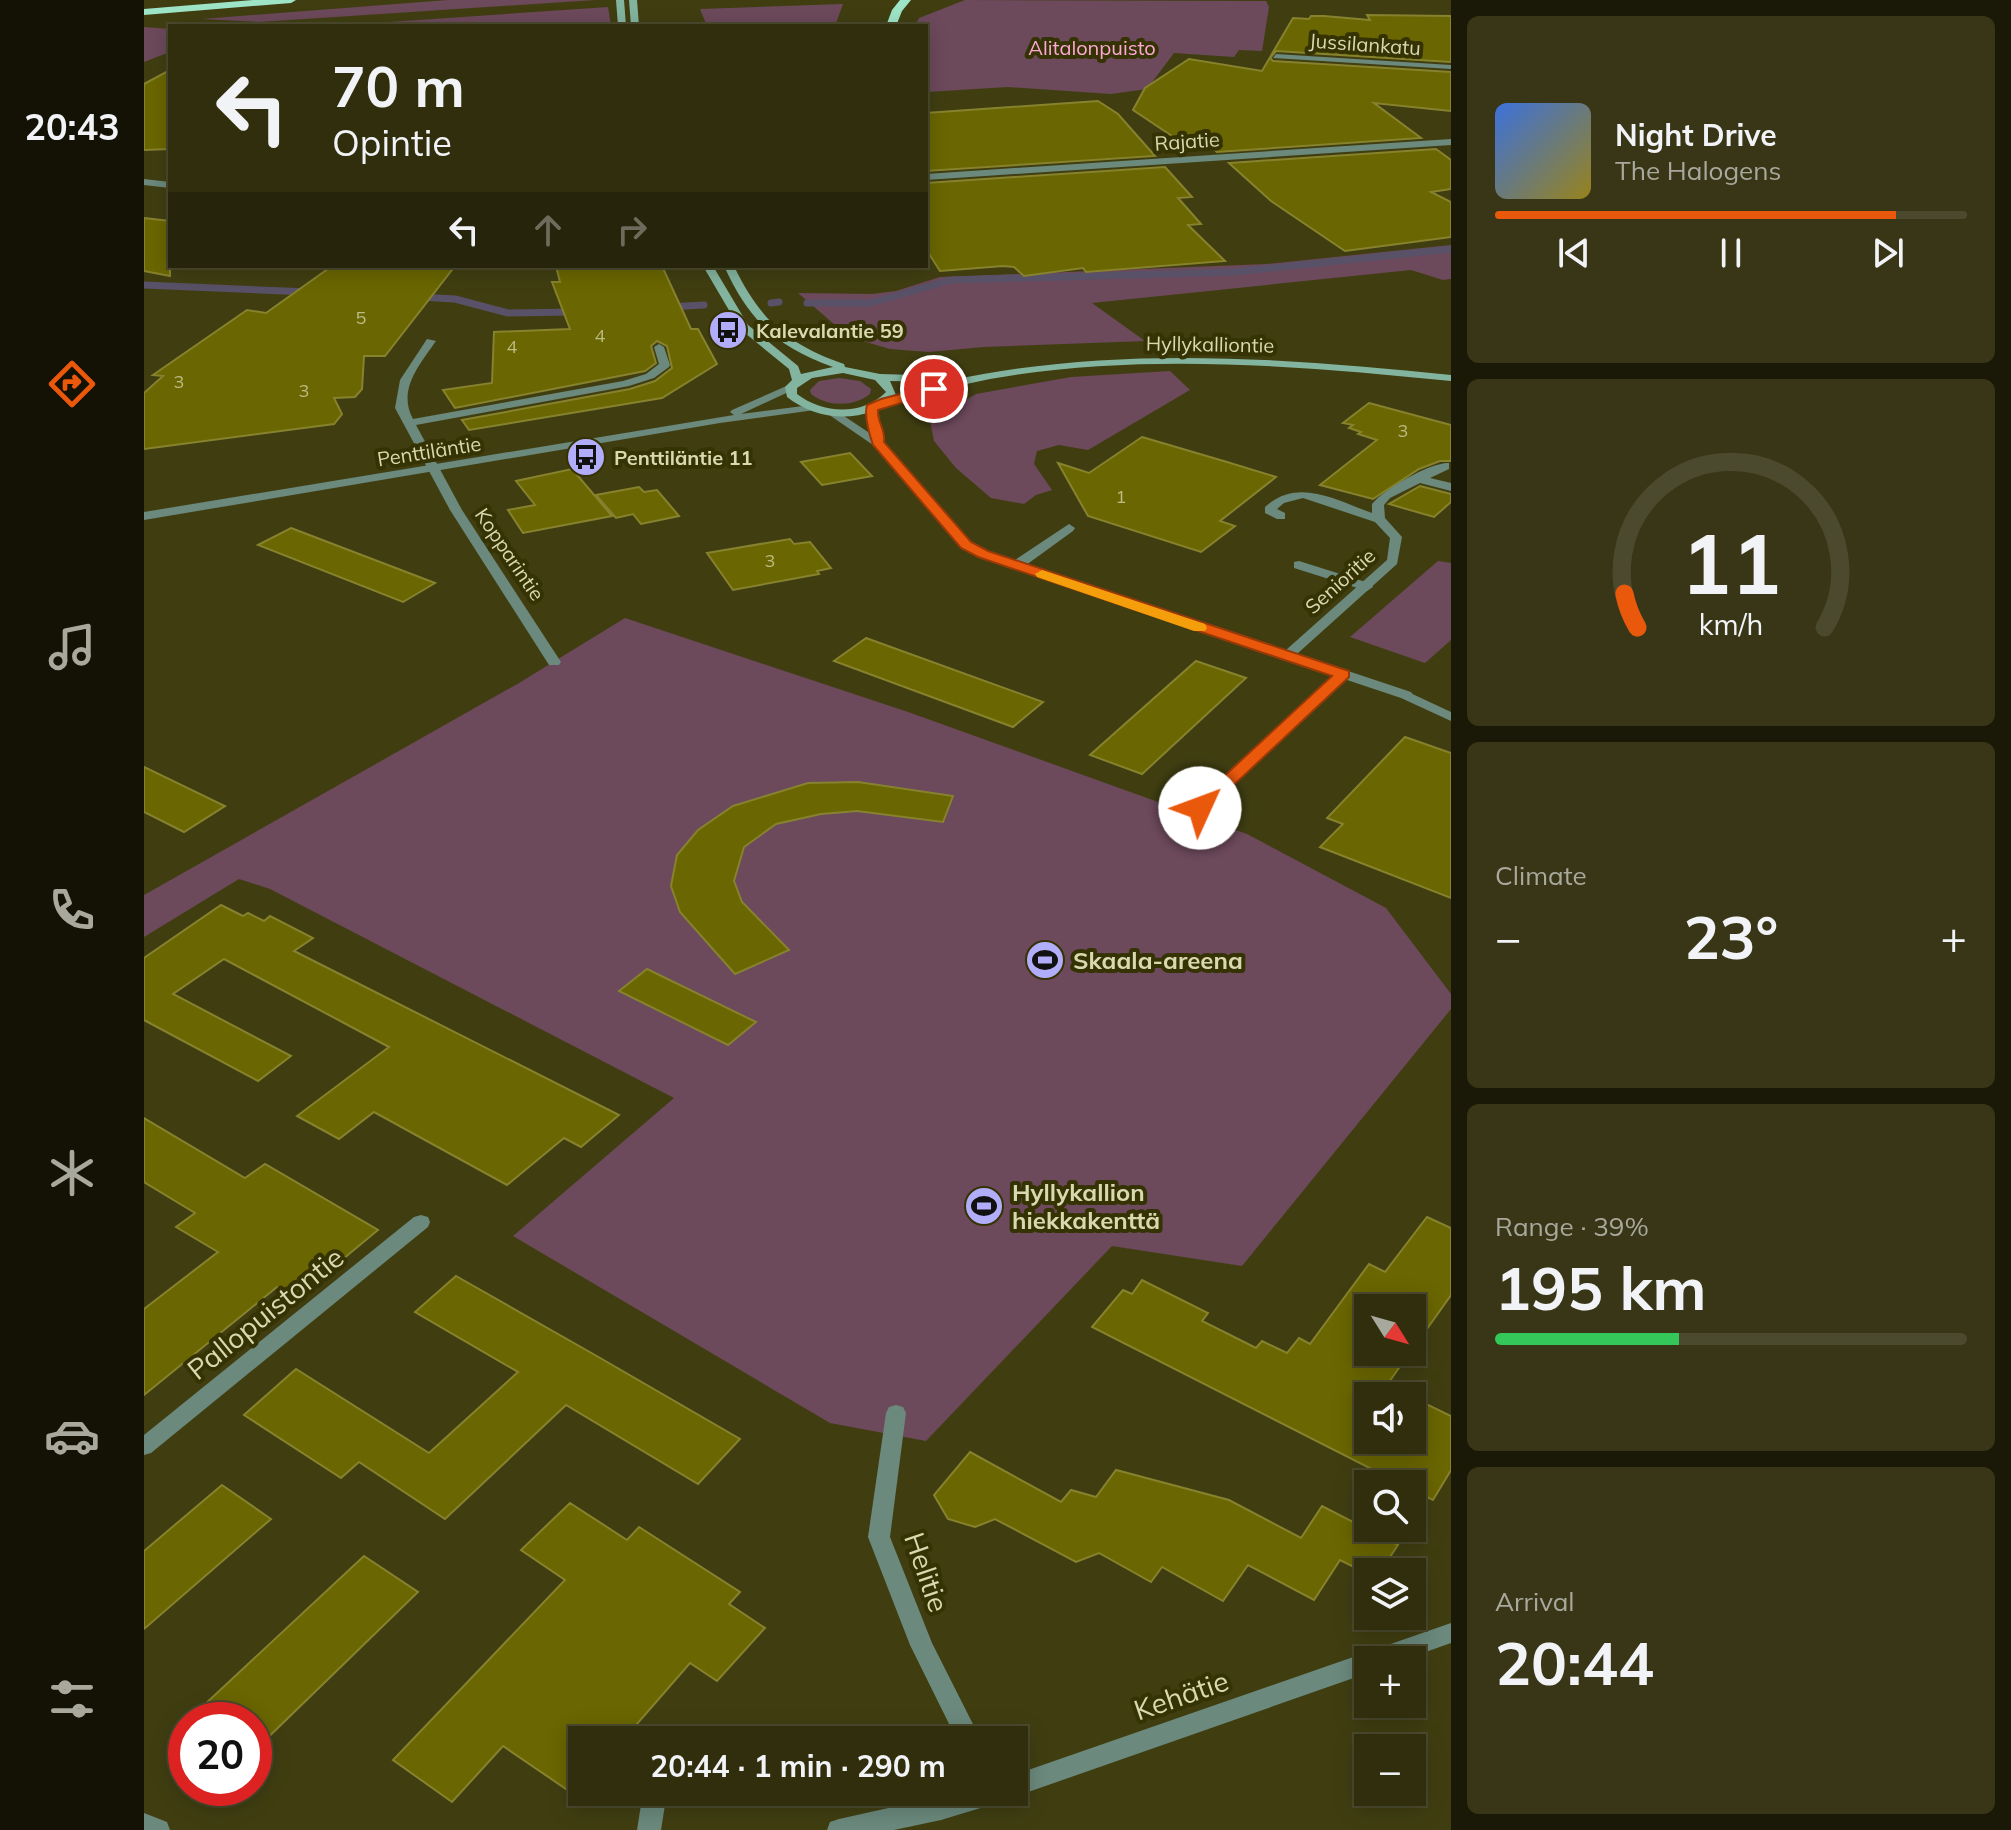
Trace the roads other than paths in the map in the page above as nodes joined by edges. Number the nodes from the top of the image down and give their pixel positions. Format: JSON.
{"nodes":[{"id":1,"x":291,"y":0,"type":"edge"},
{"id":2,"x":620,"y":0,"type":"edge"},
{"id":3,"x":633,"y":0,"type":"edge"},
{"id":4,"x":906,"y":0,"type":"edge"},
{"id":5,"x":894,"y":5,"type":"edge"},
{"id":6,"x":144,"y":12,"type":"edge"},
{"id":7,"x":622,"y":24,"type":"edge"},
{"id":8,"x":635,"y":24,"type":"edge"},
{"id":9,"x":1276,"y":56,"type":"dead end"},
{"id":10,"x":1451,"y":67,"type":"edge"},
{"id":11,"x":1451,"y":142,"type":"edge"},
{"id":12,"x":928,"y":177,"type":"edge"},
{"id":13,"x":144,"y":182,"type":"edge"},
{"id":14,"x":168,"y":185,"type":"edge"},
{"id":15,"x":709,"y":268,"type":"edge"},
{"id":16,"x":730,"y":268,"type":"edge"},
{"id":17,"x":431,"y":341,"type":"dead end"},
{"id":18,"x":659,"y":347,"type":"dead end"},
{"id":19,"x":861,"y":371,"type":"junction"},
{"id":20,"x":878,"y":376,"type":"junction"},
{"id":21,"x":1451,"y":378,"type":"edge"},
{"id":22,"x":969,"y":380,"type":"junction"},
{"id":23,"x":794,"y":384,"type":"junction"},
{"id":24,"x":886,"y":401,"type":"junction"},
{"id":25,"x":811,"y":408,"type":"junction"},
{"id":26,"x":872,"y":408,"type":"junction"},
{"id":27,"x":831,"y":412,"type":"junction"},
{"id":28,"x":720,"y":420,"type":"junction"},
{"id":29,"x":409,"y":423,"type":"junction"},
{"id":30,"x":877,"y":443,"type":"junction"},
{"id":31,"x":1445,"y":466,"type":"dead end"},
{"id":32,"x":432,"y":468,"type":"junction"},
{"id":33,"x":1416,"y":478,"type":"junction"},
{"id":34,"x":1451,"y":487,"type":"edge"},
{"id":35,"x":144,"y":516,"type":"edge"},
{"id":36,"x":1281,"y":516,"type":"dead end"},
{"id":37,"x":1379,"y":519,"type":"junction"},
{"id":38,"x":1069,"y":528,"type":"dead end"},
{"id":39,"x":1017,"y":565,"type":"junction"},
{"id":40,"x":1299,"y":565,"type":"dead end"},
{"id":41,"x":1367,"y":587,"type":"junction"},
{"id":42,"x":1286,"y":657,"type":"junction"},
{"id":43,"x":554,"y":662,"type":"dead end"},
{"id":44,"x":1343,"y":674,"type":"junction"},
{"id":45,"x":1451,"y":717,"type":"edge"},
{"id":46,"x":1200,"y":808,"type":"dead end"},
{"id":47,"x":421,"y":1222,"type":"dead end"},
{"id":48,"x":896,"y":1413,"type":"dead end"},
{"id":49,"x":144,"y":1447,"type":"edge"},
{"id":50,"x":1451,"y":1633,"type":"edge"},
{"id":51,"x":1415,"y":1646,"type":"edge"},
{"id":52,"x":1354,"y":1668,"type":"edge"},
{"id":53,"x":962,"y":1726,"type":"edge"},
{"id":54,"x":1028,"y":1781,"type":"edge"},
{"id":55,"x":653,"y":1806,"type":"edge"},
{"id":56,"x":951,"y":1806,"type":"edge"},
{"id":57,"x":144,"y":1824,"type":"edge"},
{"id":58,"x":158,"y":1830,"type":"edge"},
{"id":59,"x":649,"y":1830,"type":"edge"},
{"id":60,"x":839,"y":1830,"type":"edge"}],
"edges":[{"from":1,"to":6,"type":"highway"},
{"from":2,"to":7,"type":"main road"},
{"from":3,"to":8,"type":"main road"},
{"from":4,"to":5,"type":"highway"},
{"from":9,"to":10,"type":"street","name":"Jussilankatu"},
{"from":11,"to":12,"type":"street","name":"Rajatie"},
{"from":13,"to":14,"type":"street"},
{"from":15,"to":23,"type":"main road"},
{"from":16,"to":19,"type":"main road"},
{"from":17,"to":29,"type":"street","name":"Kopparintie"},
{"from":18,"to":29,"type":"street"},
{"from":19,"to":20,"type":"main road","name":"Hyllykalliontie"},
{"from":19,"to":23,"type":"main road"},
{"from":20,"to":22,"type":"main road","name":"Hyllykalliontie"},
{"from":20,"to":24,"type":"main road"},
{"from":21,"to":22,"type":"main road","name":"Hyllykalliontie"},
{"from":22,"to":24,"type":"main road","name":"Hyllykalliontie"},
{"from":23,"to":25,"type":"main road"},
{"from":23,"to":28,"type":"street","name":"Penttiläntie"},
{"from":24,"to":26,"type":"main road","name":"Hyllykalliontie"},
{"from":25,"to":27,"type":"main road"},
{"from":25,"to":28,"type":"street","name":"Penttiläntie"},
{"from":26,"to":27,"type":"main road"},
{"from":26,"to":30,"type":"street"},
{"from":27,"to":30,"type":"street"},
{"from":28,"to":32,"type":"street","name":"Penttiläntie"},
{"from":29,"to":32,"type":"street","name":"Kopparintie"},
{"from":30,"to":39,"type":"street"},
{"from":31,"to":33,"type":"street"},
{"from":32,"to":35,"type":"street","name":"Penttiläntie"},
{"from":32,"to":43,"type":"street","name":"Kopparintie"},
{"from":33,"to":34,"type":"street"},
{"from":33,"to":37,"type":"street"},
{"from":36,"to":37,"type":"street","name":"Senioritie"},
{"from":37,"to":41,"type":"street","name":"Senioritie"},
{"from":38,"to":39,"type":"street"},
{"from":39,"to":42,"type":"street"},
{"from":40,"to":41,"type":"street"},
{"from":41,"to":42,"type":"street","name":"Senioritie"},
{"from":42,"to":44,"type":"street"},
{"from":44,"to":45,"type":"street"},
{"from":44,"to":46,"type":"street"},
{"from":47,"to":49,"type":"street","name":"Pallopuistontie"},
{"from":48,"to":53,"type":"street","name":"Helitie"},
{"from":50,"to":51,"type":"street"},
{"from":52,"to":54,"type":"street","name":"Kehätie"},
{"from":55,"to":59,"type":"street"},
{"from":56,"to":60,"type":"street"},
{"from":57,"to":58,"type":"street"}]}
